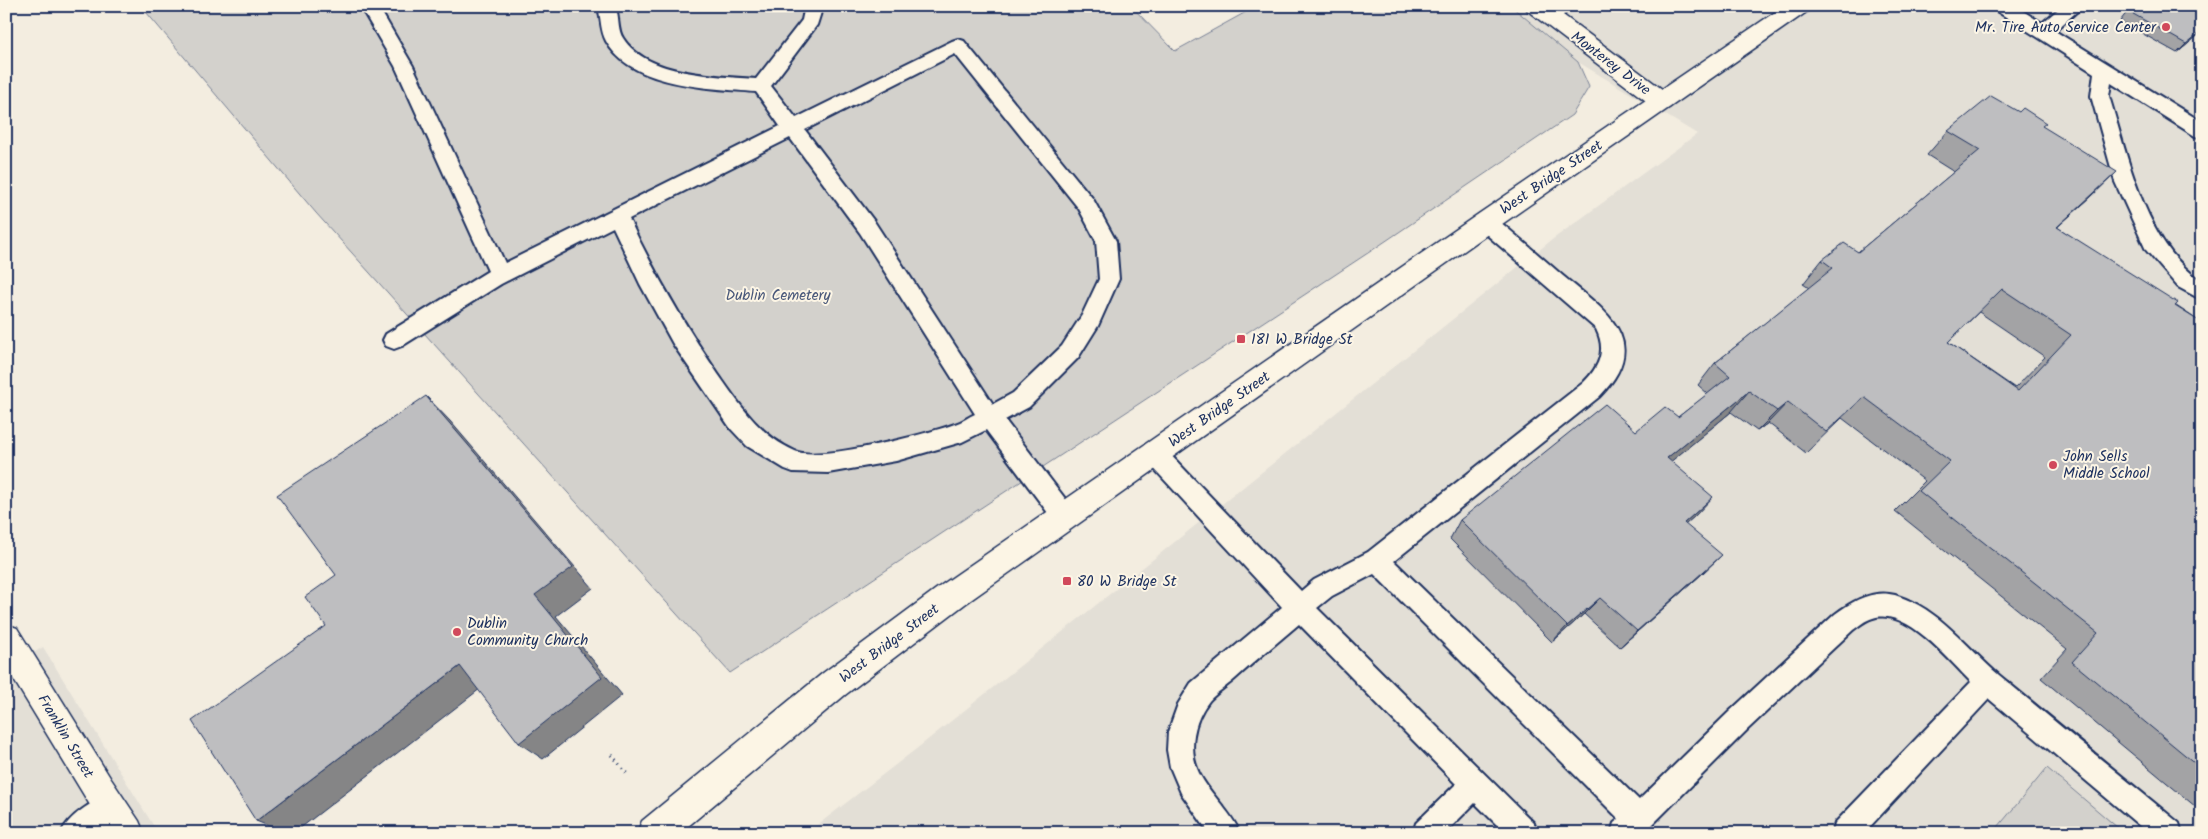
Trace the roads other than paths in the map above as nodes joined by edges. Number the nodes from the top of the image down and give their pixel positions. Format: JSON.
{"nodes":[{"id":1,"x":369,"y":6,"type":"edge"},
{"id":2,"x":612,"y":6,"type":"edge"},
{"id":3,"x":814,"y":6,"type":"edge"},
{"id":4,"x":1800,"y":6,"type":"edge"},
{"id":5,"x":2001,"y":6,"type":"edge"},
{"id":6,"x":2074,"y":6,"type":"edge"},
{"id":7,"x":1549,"y":9,"type":"edge"},
{"id":8,"x":2042,"y":32,"type":"junction"},
{"id":9,"x":2104,"y":70,"type":"junction"},
{"id":10,"x":762,"y":86,"type":"junction"},
{"id":11,"x":1662,"y":101,"type":"junction"},
{"id":12,"x":794,"y":128,"type":"junction"},
{"id":13,"x":2202,"y":131,"type":"edge"},
{"id":14,"x":618,"y":217,"type":"junction"},
{"id":15,"x":1486,"y":222,"type":"junction"},
{"id":16,"x":500,"y":275,"type":"junction"},
{"id":17,"x":2202,"y":292,"type":"edge"},
{"id":18,"x":394,"y":340,"type":"dead end"},
{"id":19,"x":989,"y":417,"type":"junction"},
{"id":20,"x":1155,"y":454,"type":"junction"},
{"id":21,"x":1065,"y":517,"type":"junction"},
{"id":22,"x":1377,"y":560,"type":"junction"},
{"id":23,"x":1299,"y":607,"type":"junction"},
{"id":24,"x":6,"y":638,"type":"edge"},
{"id":25,"x":1988,"y":682,"type":"junction"},
{"id":26,"x":1476,"y":783,"type":"junction"},
{"id":27,"x":118,"y":820,"type":"edge"},
{"id":28,"x":1631,"y":826,"type":"edge"},
{"id":29,"x":74,"y":833,"type":"edge"},
{"id":30,"x":654,"y":833,"type":"edge"},
{"id":31,"x":1227,"y":833,"type":"edge"},
{"id":32,"x":1426,"y":833,"type":"edge"},
{"id":33,"x":1524,"y":833,"type":"edge"},
{"id":34,"x":1845,"y":833,"type":"edge"},
{"id":35,"x":2169,"y":833,"type":"edge"}],
"edges":[{"from":1,"to":16,"type":"lane"},
{"from":2,"to":10,"type":"lane"},
{"from":3,"to":10,"type":"lane"},
{"from":4,"to":11,"type":"main road","name":"West Bridge Street"},
{"from":5,"to":8,"type":"lane"},
{"from":6,"to":8,"type":"lane"},
{"from":7,"to":11,"type":"main road","name":"Monterey Drive"},
{"from":8,"to":9,"type":"lane"},
{"from":9,"to":13,"type":"lane"},
{"from":9,"to":17,"type":"lane"},
{"from":10,"to":12,"type":"lane"},
{"from":11,"to":15,"type":"main road","name":"West Bridge Street"},
{"from":12,"to":14,"type":"lane"},
{"from":12,"to":19,"type":"lane"},
{"from":12,"to":19,"type":"lane"},
{"from":14,"to":16,"type":"lane"},
{"from":14,"to":19,"type":"lane"},
{"from":15,"to":20,"type":"main road","name":"West Bridge Street"},
{"from":15,"to":22,"type":"lane"},
{"from":16,"to":18,"type":"lane"},
{"from":19,"to":21,"type":"lane"},
{"from":20,"to":21,"type":"main road","name":"West Bridge Street"},
{"from":20,"to":23,"type":"lane"},
{"from":21,"to":30,"type":"main road","name":"West Bridge Street"},
{"from":22,"to":23,"type":"lane"},
{"from":22,"to":28,"type":"lane"},
{"from":23,"to":26,"type":"lane"},
{"from":23,"to":31,"type":"lane"},
{"from":24,"to":27,"type":"main road","name":"Franklin Street"},
{"from":25,"to":28,"type":"lane"},
{"from":25,"to":34,"type":"lane"},
{"from":25,"to":35,"type":"lane"},
{"from":26,"to":32,"type":"lane"},
{"from":26,"to":33,"type":"lane"},
{"from":27,"to":29,"type":"lane"}]}
